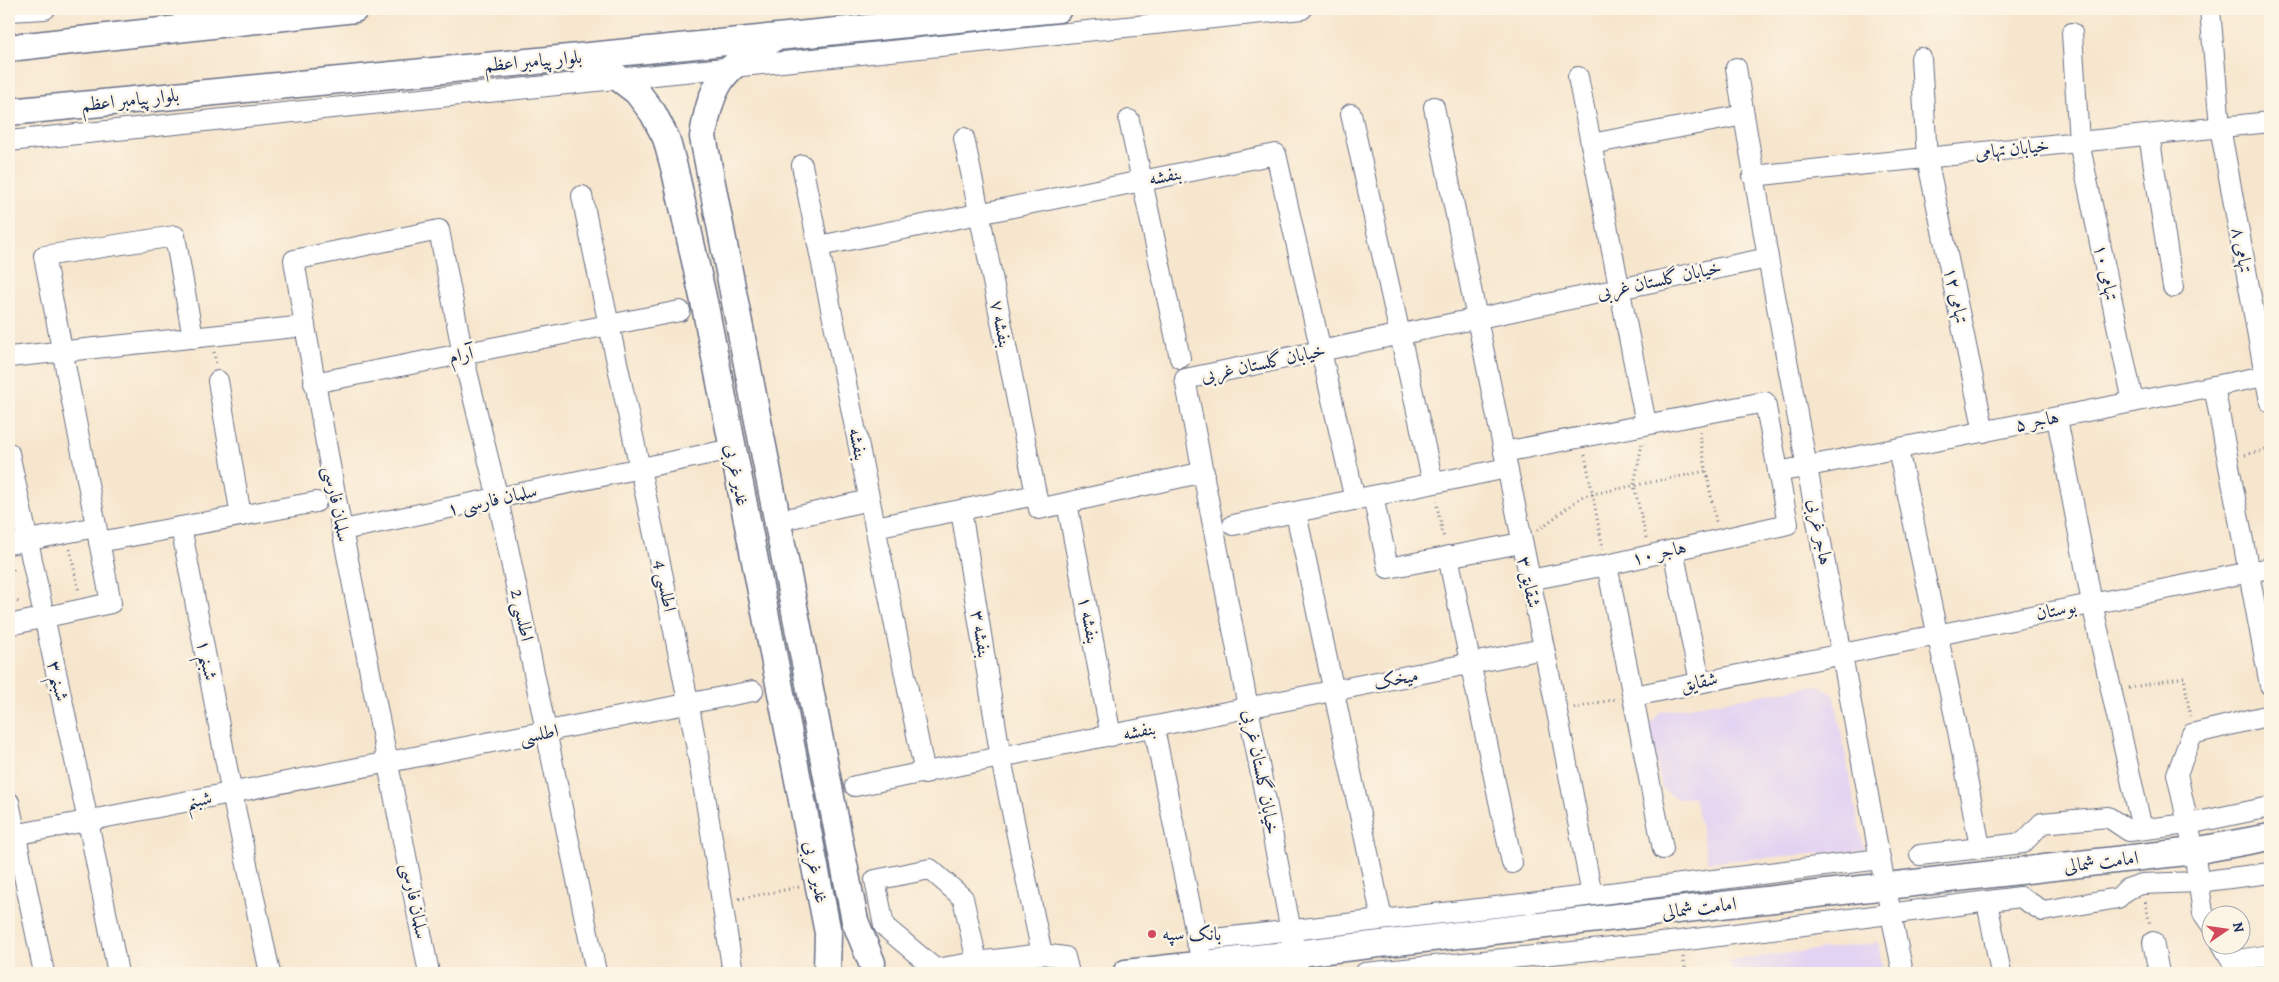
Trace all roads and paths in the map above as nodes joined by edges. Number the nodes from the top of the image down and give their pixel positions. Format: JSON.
{"nodes":[{"id":1,"x":45,"y":9,"type":"edge"},
{"id":2,"x":180,"y":9,"type":"edge"},
{"id":3,"x":355,"y":9,"type":"edge"},
{"id":4,"x":1058,"y":9,"type":"edge"},
{"id":5,"x":1302,"y":9,"type":"edge"},
{"id":6,"x":2210,"y":9,"type":"edge"},
{"id":7,"x":9,"y":11,"type":"edge"},
{"id":8,"x":238,"y":23,"type":"junction"},
{"id":9,"x":2072,"y":33,"type":"dead end"},
{"id":10,"x":778,"y":39,"type":"junction"},
{"id":11,"x":9,"y":48,"type":"edge"},
{"id":12,"x":1920,"y":58,"type":"dead end"},
{"id":13,"x":542,"y":60,"type":"junction"},
{"id":14,"x":732,"y":67,"type":"junction"},
{"id":15,"x":1736,"y":68,"type":"dead end"},
{"id":16,"x":1578,"y":77,"type":"dead end"},
{"id":17,"x":619,"y":78,"type":"junction"},
{"id":18,"x":1434,"y":107,"type":"dead end"},
{"id":19,"x":9,"y":112,"type":"edge"},
{"id":20,"x":1352,"y":114,"type":"dead end"},
{"id":21,"x":1744,"y":115,"type":"junction"},
{"id":22,"x":1128,"y":120,"type":"dead end"},
{"id":23,"x":2270,"y":122,"type":"edge"},
{"id":24,"x":2220,"y":127,"type":"junction"},
{"id":25,"x":2149,"y":135,"type":"junction"},
{"id":26,"x":964,"y":138,"type":"dead end"},
{"id":27,"x":9,"y":141,"type":"edge"},
{"id":28,"x":2079,"y":142,"type":"junction"},
{"id":29,"x":1591,"y":144,"type":"junction"},
{"id":30,"x":1927,"y":158,"type":"junction"},
{"id":31,"x":708,"y":163,"type":"junction"},
{"id":32,"x":802,"y":165,"type":"dead end"},
{"id":33,"x":675,"y":171,"type":"junction"},
{"id":34,"x":1753,"y":176,"type":"junction"},
{"id":35,"x":1141,"y":181,"type":"junction"},
{"id":36,"x":582,"y":196,"type":"dead end"},
{"id":37,"x":979,"y":214,"type":"junction"},
{"id":38,"x":439,"y":230,"type":"joint"},
{"id":39,"x":819,"y":246,"type":"junction"},
{"id":40,"x":1768,"y":258,"type":"junction"},
{"id":41,"x":2173,"y":287,"type":"dead end"},
{"id":42,"x":1619,"y":289,"type":"junction"},
{"id":43,"x":680,"y":311,"type":"dead end"},
{"id":44,"x":1477,"y":318,"type":"junction"},
{"id":45,"x":305,"y":326,"type":"junction"},
{"id":46,"x":608,"y":327,"type":"junction"},
{"id":47,"x":1399,"y":334,"type":"junction"},
{"id":48,"x":202,"y":337,"type":"junction"},
{"id":49,"x":62,"y":351,"type":"junction"},
{"id":50,"x":1321,"y":351,"type":"junction"},
{"id":51,"x":463,"y":355,"type":"junction"},
{"id":52,"x":9,"y":357,"type":"edge"},
{"id":53,"x":1180,"y":358,"type":"dead end"},
{"id":54,"x":2265,"y":376,"type":"junction"},
{"id":55,"x":218,"y":381,"type":"joint"},
{"id":56,"x":314,"y":383,"type":"junction"},
{"id":57,"x":2214,"y":386,"type":"junction"},
{"id":58,"x":2133,"y":402,"type":"junction"},
{"id":59,"x":2270,"y":402,"type":"edge"},
{"id":60,"x":1696,"y":414,"type":"junction"},
{"id":61,"x":2057,"y":418,"type":"junction"},
{"id":62,"x":1646,"y":424,"type":"junction"},
{"id":63,"x":1984,"y":432,"type":"junction"},
{"id":64,"x":1582,"y":437,"type":"junction"},
{"id":65,"x":1898,"y":449,"type":"junction"},
{"id":66,"x":2270,"y":449,"type":"edge"},
{"id":67,"x":732,"y":450,"type":"junction"},
{"id":68,"x":9,"y":453,"type":"edge"},
{"id":69,"x":2227,"y":458,"type":"junction"},
{"id":70,"x":1505,"y":460,"type":"junction"},
{"id":71,"x":1808,"y":467,"type":"junction"},
{"id":72,"x":641,"y":468,"type":"junction"},
{"id":73,"x":1706,"y":471,"type":"junction"},
{"id":74,"x":1204,"y":472,"type":"junction"},
{"id":75,"x":1778,"y":472,"type":"junction"},
{"id":76,"x":1433,"y":483,"type":"junction"},
{"id":77,"x":1634,"y":486,"type":"junction"},
{"id":78,"x":1591,"y":494,"type":"junction"},
{"id":79,"x":1364,"y":498,"type":"junction"},
{"id":80,"x":498,"y":499,"type":"junction"},
{"id":81,"x":870,"y":500,"type":"junction"},
{"id":82,"x":316,"y":502,"type":"dead end"},
{"id":83,"x":1037,"y":502,"type":"junction"},
{"id":84,"x":1067,"y":503,"type":"junction"},
{"id":85,"x":961,"y":510,"type":"junction"},
{"id":86,"x":1296,"y":513,"type":"junction"},
{"id":87,"x":241,"y":516,"type":"junction"},
{"id":88,"x":778,"y":521,"type":"junction"},
{"id":89,"x":1232,"y":525,"type":"dead end"},
{"id":90,"x":181,"y":527,"type":"junction"},
{"id":91,"x":875,"y":527,"type":"junction"},
{"id":92,"x":343,"y":530,"type":"junction"},
{"id":93,"x":66,"y":532,"type":"junction"},
{"id":94,"x":98,"y":534,"type":"junction"},
{"id":95,"x":1719,"y":540,"type":"junction"},
{"id":96,"x":18,"y":542,"type":"edge"},
{"id":97,"x":1521,"y":543,"type":"junction"},
{"id":98,"x":1673,"y":550,"type":"junction"},
{"id":99,"x":1448,"y":556,"type":"junction"},
{"id":100,"x":1649,"y":556,"type":"junction"},
{"id":101,"x":1607,"y":565,"type":"junction"},
{"id":102,"x":2270,"y":568,"type":"edge"},
{"id":103,"x":2248,"y":572,"type":"junction"},
{"id":104,"x":1529,"y":580,"type":"junction"},
{"id":105,"x":2092,"y":603,"type":"junction"},
{"id":106,"x":82,"y":609,"type":"junction"},
{"id":107,"x":44,"y":617,"type":"junction"},
{"id":108,"x":9,"y":625,"type":"edge"},
{"id":109,"x":1938,"y":634,"type":"junction"},
{"id":110,"x":1543,"y":649,"type":"junction"},
{"id":111,"x":1841,"y":653,"type":"junction"},
{"id":112,"x":1470,"y":664,"type":"junction"},
{"id":113,"x":1700,"y":682,"type":"junction"},
{"id":114,"x":2270,"y":685,"type":"edge"},
{"id":115,"x":753,"y":691,"type":"dead end"},
{"id":116,"x":1334,"y":691,"type":"junction"},
{"id":117,"x":2112,"y":691,"type":"junction"},
{"id":118,"x":1634,"y":696,"type":"junction"},
{"id":119,"x":689,"y":704,"type":"junction"},
{"id":120,"x":1249,"y":708,"type":"junction"},
{"id":121,"x":1557,"y":712,"type":"junction"},
{"id":122,"x":2270,"y":715,"type":"edge"},
{"id":123,"x":1154,"y":728,"type":"junction"},
{"id":124,"x":546,"y":732,"type":"junction"},
{"id":125,"x":2192,"y":734,"type":"junction"},
{"id":126,"x":1111,"y":736,"type":"junction"},
{"id":127,"x":1001,"y":758,"type":"junction"},
{"id":128,"x":389,"y":764,"type":"junction"},
{"id":129,"x":925,"y":774,"type":"junction"},
{"id":130,"x":855,"y":786,"type":"dead end"},
{"id":131,"x":232,"y":794,"type":"junction"},
{"id":132,"x":9,"y":802,"type":"edge"},
{"id":133,"x":2270,"y":807,"type":"edge"},
{"id":134,"x":88,"y":821,"type":"junction"},
{"id":135,"x":2188,"y":824,"type":"junction"},
{"id":136,"x":2142,"y":829,"type":"junction"},
{"id":137,"x":13,"y":836,"type":"edge"},
{"id":138,"x":2270,"y":837,"type":"edge"},
{"id":139,"x":1980,"y":847,"type":"junction"},
{"id":140,"x":1663,"y":848,"type":"dead end"},
{"id":141,"x":2194,"y":851,"type":"junction"},
{"id":142,"x":1920,"y":855,"type":"dead end"},
{"id":143,"x":1880,"y":859,"type":"junction"},
{"id":144,"x":1512,"y":863,"type":"dead end"},
{"id":145,"x":2270,"y":873,"type":"edge"},
{"id":146,"x":2198,"y":882,"type":"junction"},
{"id":147,"x":818,"y":883,"type":"junction"},
{"id":148,"x":2142,"y":884,"type":"junction"},
{"id":149,"x":1885,"y":887,"type":"junction"},
{"id":150,"x":1592,"y":895,"type":"junction"},
{"id":151,"x":722,"y":902,"type":"junction"},
{"id":152,"x":1987,"y":902,"type":"junction"},
{"id":153,"x":2202,"y":907,"type":"edge"},
{"id":154,"x":1891,"y":913,"type":"junction"},
{"id":155,"x":1382,"y":919,"type":"junction"},
{"id":156,"x":2153,"y":942,"type":"joint"},
{"id":157,"x":1199,"y":953,"type":"junction"},
{"id":158,"x":1296,"y":953,"type":"edge"},
{"id":159,"x":1042,"y":954,"type":"junction"},
{"id":160,"x":2228,"y":954,"type":"edge"},
{"id":161,"x":2270,"y":955,"type":"edge"},
{"id":162,"x":977,"y":962,"type":"junction"},
{"id":163,"x":880,"y":968,"type":"edge"},
{"id":164,"x":825,"y":971,"type":"edge"},
{"id":165,"x":596,"y":972,"type":"dead end"},
{"id":166,"x":1154,"y":972,"type":"edge"},
{"id":167,"x":44,"y":973,"type":"edge"},
{"id":168,"x":118,"y":973,"type":"edge"},
{"id":169,"x":270,"y":973,"type":"edge"},
{"id":170,"x":428,"y":973,"type":"edge"},
{"id":171,"x":733,"y":973,"type":"edge"},
{"id":172,"x":1069,"y":973,"type":"edge"},
{"id":173,"x":1126,"y":973,"type":"edge"},
{"id":174,"x":1365,"y":973,"type":"edge"},
{"id":175,"x":1903,"y":973,"type":"edge"},
{"id":176,"x":2001,"y":973,"type":"edge"},
{"id":177,"x":2159,"y":973,"type":"edge"}],
"edges":[{"from":1,"to":7,"type":"street"},
{"from":2,"to":8,"type":"street"},
{"from":3,"to":8,"type":"main road"},
{"from":4,"to":10,"type":"main road","name":"بلوار پیامبر اعظم"},
{"from":5,"to":14,"type":"street"},
{"from":6,"to":24,"type":"street","name":"تهامی ۸"},
{"from":8,"to":11,"type":"main road"},
{"from":9,"to":28,"type":"street","name":"تهامی ۱۰"},
{"from":10,"to":13,"type":"main road","name":"بلوار پیامبر اعظم"},
{"from":10,"to":14,"type":"main road","name":"غدیر غربی"},
{"from":12,"to":30,"type":"street","name":"تهامی ۱۲"},
{"from":13,"to":17,"type":"main road","name":"غدیر غربی"},
{"from":13,"to":19,"type":"main road","name":"بلوار پیامبر اعظم"},
{"from":14,"to":17,"type":"street"},
{"from":14,"to":31,"type":"main road","name":"غدیر غربی"},
{"from":15,"to":21,"type":"street","name":"هاجر غربی"},
{"from":16,"to":29,"type":"street"},
{"from":17,"to":27,"type":"street"},
{"from":17,"to":33,"type":"main road","name":"غدیر غربی"},
{"from":18,"to":44,"type":"street","name":"شقایق ۳"},
{"from":20,"to":47,"type":"street"},
{"from":21,"to":29,"type":"street"},
{"from":21,"to":34,"type":"street","name":"هاجر غربی"},
{"from":22,"to":35,"type":"street"},
{"from":23,"to":24,"type":"street","name":"خیابان تهامی"},
{"from":24,"to":25,"type":"street","name":"خیابان تهامی"},
{"from":24,"to":54,"type":"street","name":"تهامی ۸"},
{"from":25,"to":28,"type":"street","name":"خیابان تهامی"},
{"from":25,"to":41,"type":"street"},
{"from":26,"to":37,"type":"street","name":"بنفشه ۷"},
{"from":28,"to":30,"type":"street","name":"خیابان تهامی"},
{"from":28,"to":58,"type":"street","name":"تهامی ۱۰"},
{"from":29,"to":42,"type":"street"},
{"from":30,"to":34,"type":"street","name":"خیابان تهامی"},
{"from":30,"to":63,"type":"street","name":"تهامی ۱۲"},
{"from":31,"to":33,"type":"main road"},
{"from":31,"to":88,"type":"main road","name":"غدیر غربی"},
{"from":32,"to":39,"type":"street"},
{"from":33,"to":67,"type":"main road","name":"غدیر غربی"},
{"from":34,"to":40,"type":"street","name":"هاجر غربی"},
{"from":35,"to":37,"type":"street","name":"بنفشه"},
{"from":35,"to":50,"type":"street","name":"بنفشه"},
{"from":35,"to":53,"type":"street"},
{"from":36,"to":46,"type":"street","name":"اطلسی 4"},
{"from":37,"to":39,"type":"street","name":"بنفشه"},
{"from":37,"to":83,"type":"street","name":"بنفشه ۷"},
{"from":38,"to":45,"type":"street","name":"سلمان فارسی"},
{"from":38,"to":51,"type":"street","name":"اطلسی 2"},
{"from":39,"to":81,"type":"street","name":"بنفشه"},
{"from":40,"to":42,"type":"street","name":"خیابان گلستان غربی"},
{"from":40,"to":71,"type":"street","name":"هاجر غربی"},
{"from":42,"to":44,"type":"street","name":"خیابان گلستان غربی"},
{"from":42,"to":62,"type":"street"},
{"from":43,"to":46,"type":"street","name":"آرام"},
{"from":44,"to":47,"type":"street","name":"خیابان گلستان غربی"},
{"from":44,"to":70,"type":"street","name":"شقایق ۳"},
{"from":45,"to":48,"type":"street"},
{"from":45,"to":56,"type":"street","name":"سلمان فارسی"},
{"from":46,"to":51,"type":"street","name":"آرام"},
{"from":46,"to":72,"type":"street","name":"اطلسی 4"},
{"from":47,"to":50,"type":"street","name":"خیابان گلستان غربی"},
{"from":47,"to":76,"type":"street"},
{"from":48,"to":49,"type":"street"},
{"from":48,"to":49,"type":"street"},
{"from":48,"to":55,"type":"path"},
{"from":49,"to":52,"type":"street"},
{"from":49,"to":94,"type":"street"},
{"from":50,"to":74,"type":"street","name":"خیابان گلستان غربی"},
{"from":50,"to":79,"type":"street"},
{"from":51,"to":56,"type":"street","name":"آرام"},
{"from":51,"to":80,"type":"street","name":"اطلسی 2"},
{"from":54,"to":57,"type":"street","name":"هاجر ۵"},
{"from":54,"to":59,"type":"street","name":"تهامی ۸"},
{"from":55,"to":87,"type":"street"},
{"from":56,"to":92,"type":"street","name":"سلمان فارسی"},
{"from":57,"to":58,"type":"street","name":"هاجر ۵"},
{"from":57,"to":69,"type":"street"},
{"from":58,"to":61,"type":"street","name":"هاجر ۵"},
{"from":60,"to":62,"type":"street"},
{"from":60,"to":73,"type":"path"},
{"from":60,"to":75,"type":"street"},
{"from":61,"to":63,"type":"street","name":"هاجر ۵"},
{"from":61,"to":105,"type":"street"},
{"from":62,"to":64,"type":"street"},
{"from":62,"to":77,"type":"path"},
{"from":63,"to":65,"type":"street","name":"هاجر ۵"},
{"from":64,"to":70,"type":"street"},
{"from":64,"to":78,"type":"path"},
{"from":65,"to":71,"type":"street","name":"هاجر ۵"},
{"from":65,"to":109,"type":"street"},
{"from":66,"to":69,"type":"path"},
{"from":67,"to":72,"type":"street","name":"سلمان فارسی ۱"},
{"from":67,"to":147,"type":"main road","name":"غدیر غربی"},
{"from":68,"to":96,"type":"street","name":"شبنم ۳"},
{"from":69,"to":103,"type":"street"},
{"from":70,"to":76,"type":"street"},
{"from":70,"to":97,"type":"street","name":"شقایق ۳"},
{"from":71,"to":75,"type":"street","name":"هاجر ۵"},
{"from":71,"to":111,"type":"street","name":"هاجر غربی"},
{"from":72,"to":80,"type":"street","name":"سلمان فارسی ۱"},
{"from":72,"to":119,"type":"street","name":"اطلسی 4"},
{"from":73,"to":77,"type":"path"},
{"from":73,"to":95,"type":"path"},
{"from":74,"to":84,"type":"street"},
{"from":74,"to":120,"type":"street","name":"خیابان گلستان غربی"},
{"from":75,"to":95,"type":"street","name":"هاجر ۱۰"},
{"from":76,"to":79,"type":"street"},
{"from":76,"to":99,"type":"path"},
{"from":77,"to":78,"type":"path"},
{"from":77,"to":100,"type":"path"},
{"from":78,"to":97,"type":"path"},
{"from":78,"to":101,"type":"path"},
{"from":79,"to":86,"type":"street"},
{"from":79,"to":99,"type":"street"},
{"from":80,"to":92,"type":"street","name":"سلمان فارسی ۱"},
{"from":80,"to":124,"type":"street","name":"اطلسی 2"},
{"from":81,"to":88,"type":"street"},
{"from":81,"to":91,"type":"street","name":"بنفشه"},
{"from":82,"to":87,"type":"street"},
{"from":83,"to":84,"type":"street"},
{"from":83,"to":85,"type":"street"},
{"from":84,"to":126,"type":"street","name":"بنفشه ۱"},
{"from":85,"to":91,"type":"street"},
{"from":85,"to":127,"type":"street","name":"بنفشه ۳"},
{"from":86,"to":89,"type":"street"},
{"from":86,"to":116,"type":"street"},
{"from":87,"to":90,"type":"street"},
{"from":88,"to":163,"type":"main road","name":"غدیر غربی"},
{"from":90,"to":94,"type":"street"},
{"from":90,"to":131,"type":"street","name":"شبنم ۱"},
{"from":91,"to":129,"type":"street","name":"بنفشه"},
{"from":92,"to":128,"type":"street","name":"سلمان فارسی"},
{"from":93,"to":94,"type":"street"},
{"from":93,"to":96,"type":"street"},
{"from":93,"to":106,"type":"path"},
{"from":94,"to":106,"type":"street"},
{"from":95,"to":98,"type":"street","name":"هاجر ۱۰"},
{"from":96,"to":107,"type":"street","name":"شبنم ۳"},
{"from":97,"to":99,"type":"street"},
{"from":97,"to":104,"type":"street","name":"شقایق ۳"},
{"from":98,"to":100,"type":"street","name":"هاجر ۱۰"},
{"from":98,"to":113,"type":"street"},
{"from":99,"to":112,"type":"street"},
{"from":100,"to":101,"type":"street","name":"هاجر ۱۰"},
{"from":101,"to":104,"type":"street","name":"هاجر ۱۰"},
{"from":101,"to":118,"type":"street"},
{"from":102,"to":103,"type":"street","name":"بوستان"},
{"from":103,"to":105,"type":"street","name":"بوستان"},
{"from":103,"to":114,"type":"street"},
{"from":104,"to":110,"type":"street","name":"شقایق ۳"},
{"from":105,"to":109,"type":"street","name":"بوستان"},
{"from":105,"to":117,"type":"street"},
{"from":106,"to":107,"type":"street"},
{"from":107,"to":108,"type":"street"},
{"from":107,"to":134,"type":"street","name":"شبنم ۳"},
{"from":109,"to":111,"type":"street","name":"بوستان"},
{"from":109,"to":139,"type":"street"},
{"from":110,"to":112,"type":"street","name":"میخک"},
{"from":110,"to":121,"type":"street","name":"شقایق ۳"},
{"from":111,"to":113,"type":"street","name":"شقایق"},
{"from":111,"to":143,"type":"street","name":"هاجر غربی"},
{"from":112,"to":116,"type":"street","name":"میخک"},
{"from":112,"to":144,"type":"street"},
{"from":113,"to":118,"type":"street","name":"شقایق"},
{"from":115,"to":119,"type":"street","name":"اطلسی"},
{"from":116,"to":120,"type":"street","name":"میخک"},
{"from":116,"to":155,"type":"street"},
{"from":117,"to":125,"type":"path"},
{"from":117,"to":136,"type":"street"},
{"from":118,"to":121,"type":"path"},
{"from":118,"to":140,"type":"street"},
{"from":119,"to":124,"type":"street","name":"اطلسی"},
{"from":119,"to":151,"type":"street","name":"اطلسی 4"},
{"from":120,"to":123,"type":"street","name":"بنفشه"},
{"from":120,"to":158,"type":"street","name":"خیابان گلستان غربی"},
{"from":121,"to":150,"type":"street","name":"شقایق ۳"},
{"from":122,"to":125,"type":"street"},
{"from":123,"to":126,"type":"street","name":"بنفشه"},
{"from":123,"to":157,"type":"street"},
{"from":124,"to":128,"type":"street","name":"اطلسی"},
{"from":124,"to":165,"type":"street","name":"اطلسی 2"},
{"from":125,"to":135,"type":"street"},
{"from":126,"to":127,"type":"street","name":"بنفشه"},
{"from":127,"to":129,"type":"street","name":"بنفشه"},
{"from":127,"to":159,"type":"street","name":"بنفشه ۳"},
{"from":128,"to":131,"type":"street","name":"شبنم"},
{"from":128,"to":170,"type":"street","name":"سلمان فارسی"},
{"from":129,"to":130,"type":"street"},
{"from":131,"to":134,"type":"street","name":"شبنم"},
{"from":131,"to":169,"type":"street","name":"شبنم ۱"},
{"from":132,"to":137,"type":"street"},
{"from":133,"to":135,"type":"street"},
{"from":134,"to":137,"type":"street","name":"شبنم"},
{"from":134,"to":168,"type":"street","name":"شبنم ۳"},
{"from":135,"to":136,"type":"street"},
{"from":135,"to":141,"type":"street"},
{"from":136,"to":139,"type":"street"},
{"from":137,"to":167,"type":"street"},
{"from":138,"to":141,"type":"main road","name":"امامت شمالی"},
{"from":139,"to":142,"type":"street"},
{"from":141,"to":146,"type":"street"},
{"from":141,"to":149,"type":"main road","name":"امامت شمالی"},
{"from":143,"to":149,"type":"street","name":"هاجر غربی"},
{"from":143,"to":150,"type":"street"},
{"from":145,"to":146,"type":"street"},
{"from":146,"to":148,"type":"street"},
{"from":146,"to":153,"type":"street"},
{"from":147,"to":151,"type":"path"},
{"from":147,"to":164,"type":"main road","name":"غدیر غربی"},
{"from":148,"to":152,"type":"street"},
{"from":148,"to":156,"type":"path"},
{"from":149,"to":154,"type":"street","name":"هاجر غربی"},
{"from":149,"to":158,"type":"main road","name":"امامت شمالی"},
{"from":150,"to":155,"type":"street"},
{"from":151,"to":171,"type":"street","name":"اطلسی 4"},
{"from":152,"to":154,"type":"street"},
{"from":152,"to":176,"type":"street"},
{"from":154,"to":174,"type":"street"},
{"from":154,"to":175,"type":"street","name":"هاجر غربی"},
{"from":155,"to":158,"type":"street"},
{"from":156,"to":177,"type":"street"},
{"from":157,"to":158,"type":"main road","name":"امامت شمالی"},
{"from":157,"to":166,"type":"main road","name":"امامت شمالی"},
{"from":159,"to":162,"type":"street"},
{"from":159,"to":172,"type":"street"},
{"from":160,"to":161,"type":"street"},
{"from":162,"to":162,"type":"street"},
{"from":163,"to":164,"type":"main road"},
{"from":166,"to":173,"type":"main road","name":"امامت شمالی"}]}
